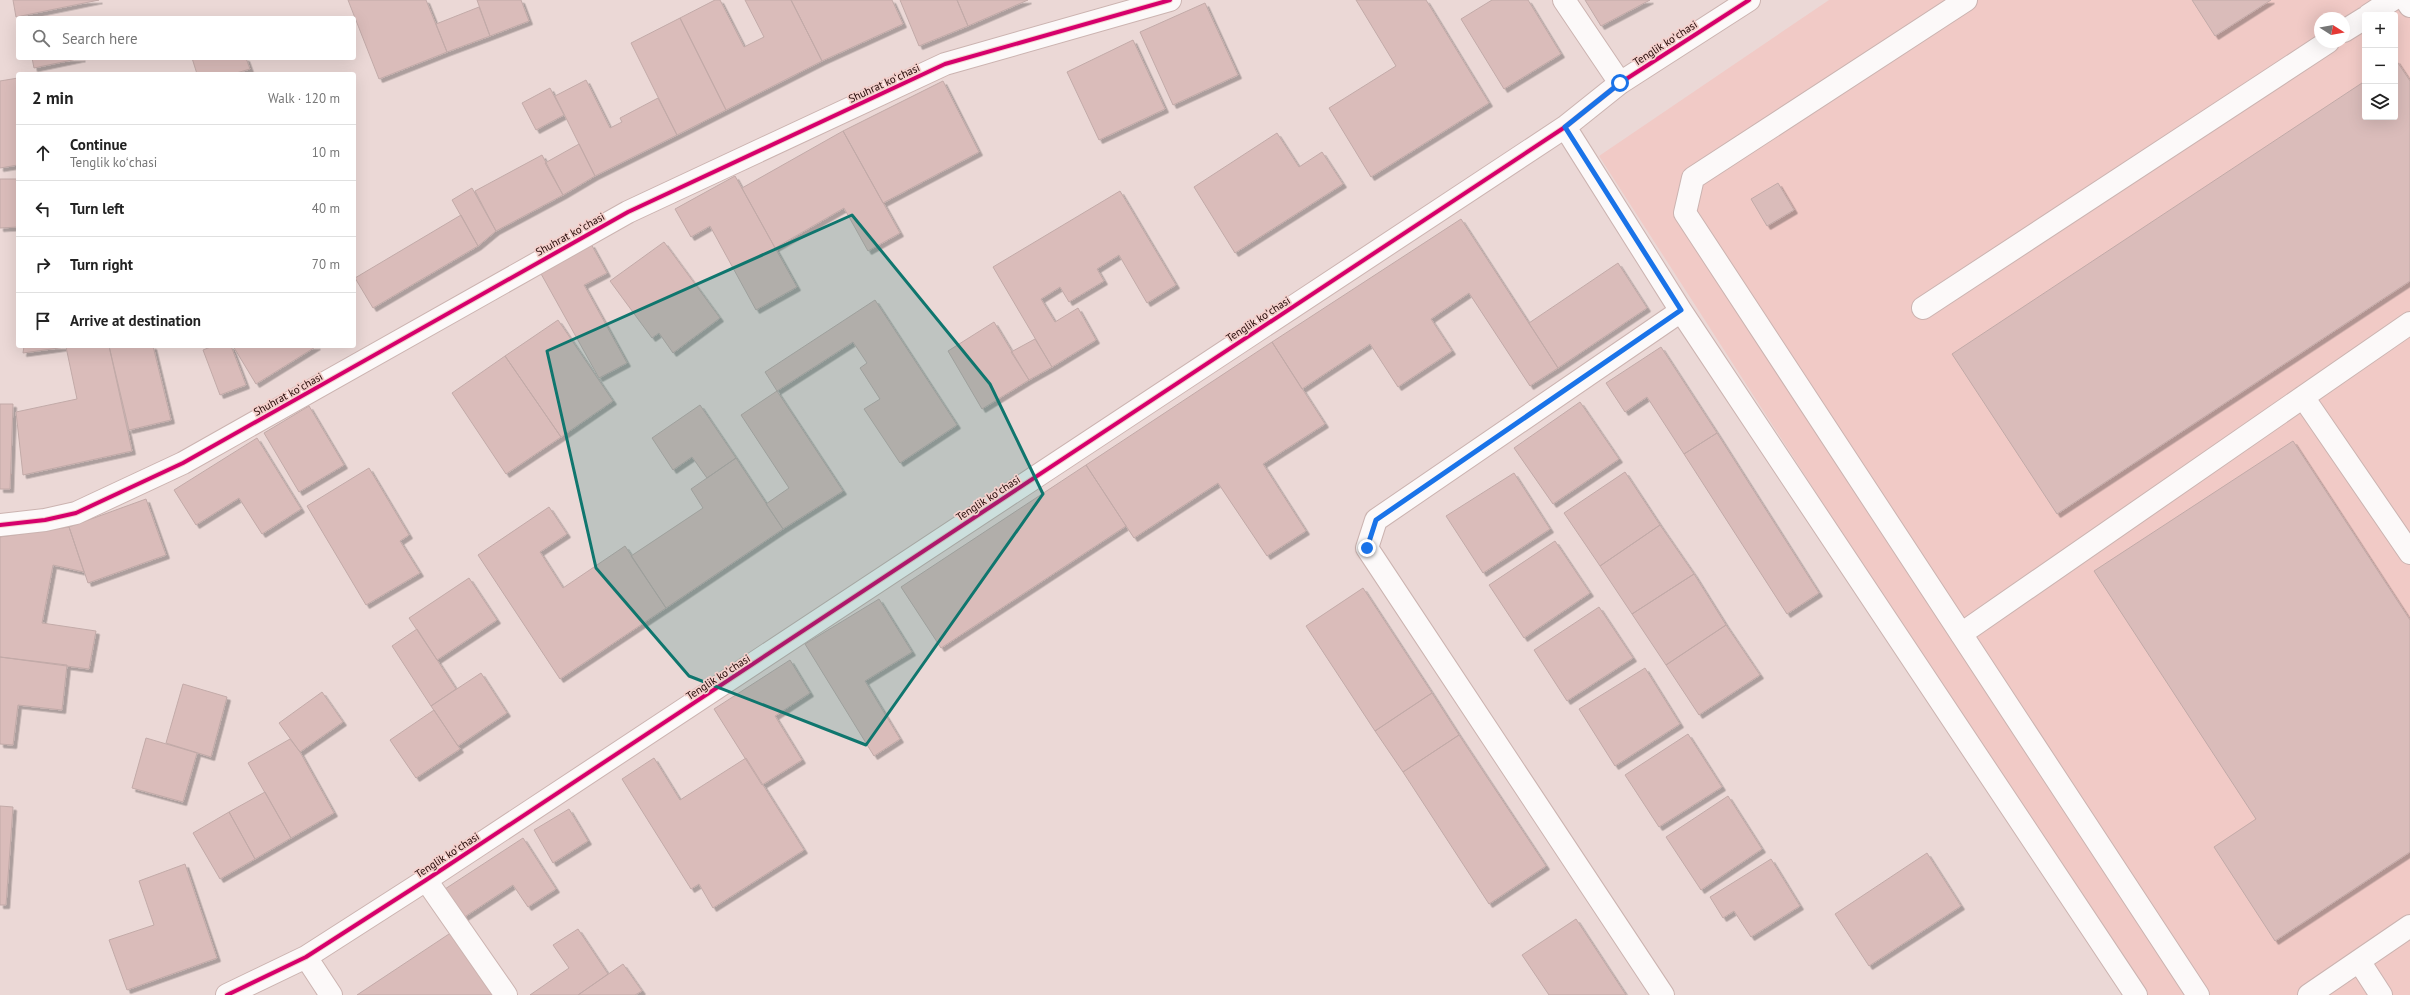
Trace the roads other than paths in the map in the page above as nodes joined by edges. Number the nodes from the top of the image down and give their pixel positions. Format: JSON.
{"nodes":[{"id":1,"x":1170,"y":0,"type":"edge"},
{"id":2,"x":1564,"y":0,"type":"edge"},
{"id":3,"x":1749,"y":0,"type":"edge"},
{"id":4,"x":1966,"y":0,"type":"edge"},
{"id":5,"x":2392,"y":0,"type":"edge"},
{"id":6,"x":2406,"y":0,"type":"edge"},
{"id":7,"x":2410,"y":6,"type":"edge"},
{"id":8,"x":2374,"y":12,"type":"edge"},
{"id":9,"x":2362,"y":20,"type":"edge"},
{"id":10,"x":2350,"y":27,"type":"edge"},
{"id":11,"x":2319,"y":48,"type":"edge"},
{"id":12,"x":1620,"y":83,"type":"junction"},
{"id":13,"x":1565,"y":127,"type":"junction"},
{"id":14,"x":1923,"y":308,"type":"dead end"},
{"id":15,"x":1681,"y":310,"type":"junction"},
{"id":16,"x":2410,"y":323,"type":"edge"},
{"id":17,"x":2303,"y":396,"type":"junction"},
{"id":18,"x":0,"y":525,"type":"edge"},
{"id":19,"x":2410,"y":553,"type":"edge"},
{"id":20,"x":1961,"y":634,"type":"junction"},
{"id":21,"x":426,"y":880,"type":"junction"},
{"id":22,"x":2410,"y":926,"type":"edge"},
{"id":23,"x":306,"y":957,"type":"junction"},
{"id":24,"x":2359,"y":961,"type":"junction"},
{"id":25,"x":227,"y":995,"type":"edge"},
{"id":26,"x":331,"y":995,"type":"edge"},
{"id":27,"x":506,"y":995,"type":"edge"},
{"id":28,"x":1663,"y":995,"type":"edge"},
{"id":29,"x":2136,"y":995,"type":"edge"},
{"id":30,"x":2198,"y":995,"type":"edge"},
{"id":31,"x":2309,"y":995,"type":"edge"},
{"id":32,"x":2381,"y":995,"type":"edge"}],
"edges":[{"from":1,"to":18,"type":"street","name":"Shuhrat koʻchasi"},
{"from":2,"to":12,"type":"street"},
{"from":3,"to":12,"type":"street","name":"Tenglik koʻchasi"},
{"from":4,"to":20,"type":"street"},
{"from":5,"to":8,"type":"street"},
{"from":6,"to":7,"type":"street"},
{"from":9,"to":10,"type":"street"},
{"from":11,"to":14,"type":"street"},
{"from":12,"to":13,"type":"street","name":"Tenglik koʻchasi"},
{"from":13,"to":15,"type":"street"},
{"from":13,"to":21,"type":"street","name":"Tenglik koʻchasi"},
{"from":15,"to":28,"type":"street"},
{"from":15,"to":29,"type":"street"},
{"from":16,"to":17,"type":"street"},
{"from":17,"to":19,"type":"street"},
{"from":17,"to":20,"type":"street"},
{"from":20,"to":30,"type":"street"},
{"from":21,"to":23,"type":"street","name":"Tenglik koʻchasi"},
{"from":21,"to":27,"type":"street"},
{"from":22,"to":24,"type":"street"},
{"from":23,"to":25,"type":"street","name":"Tenglik koʻchasi"},
{"from":23,"to":26,"type":"street"},
{"from":24,"to":31,"type":"street"},
{"from":24,"to":32,"type":"street"}]}
